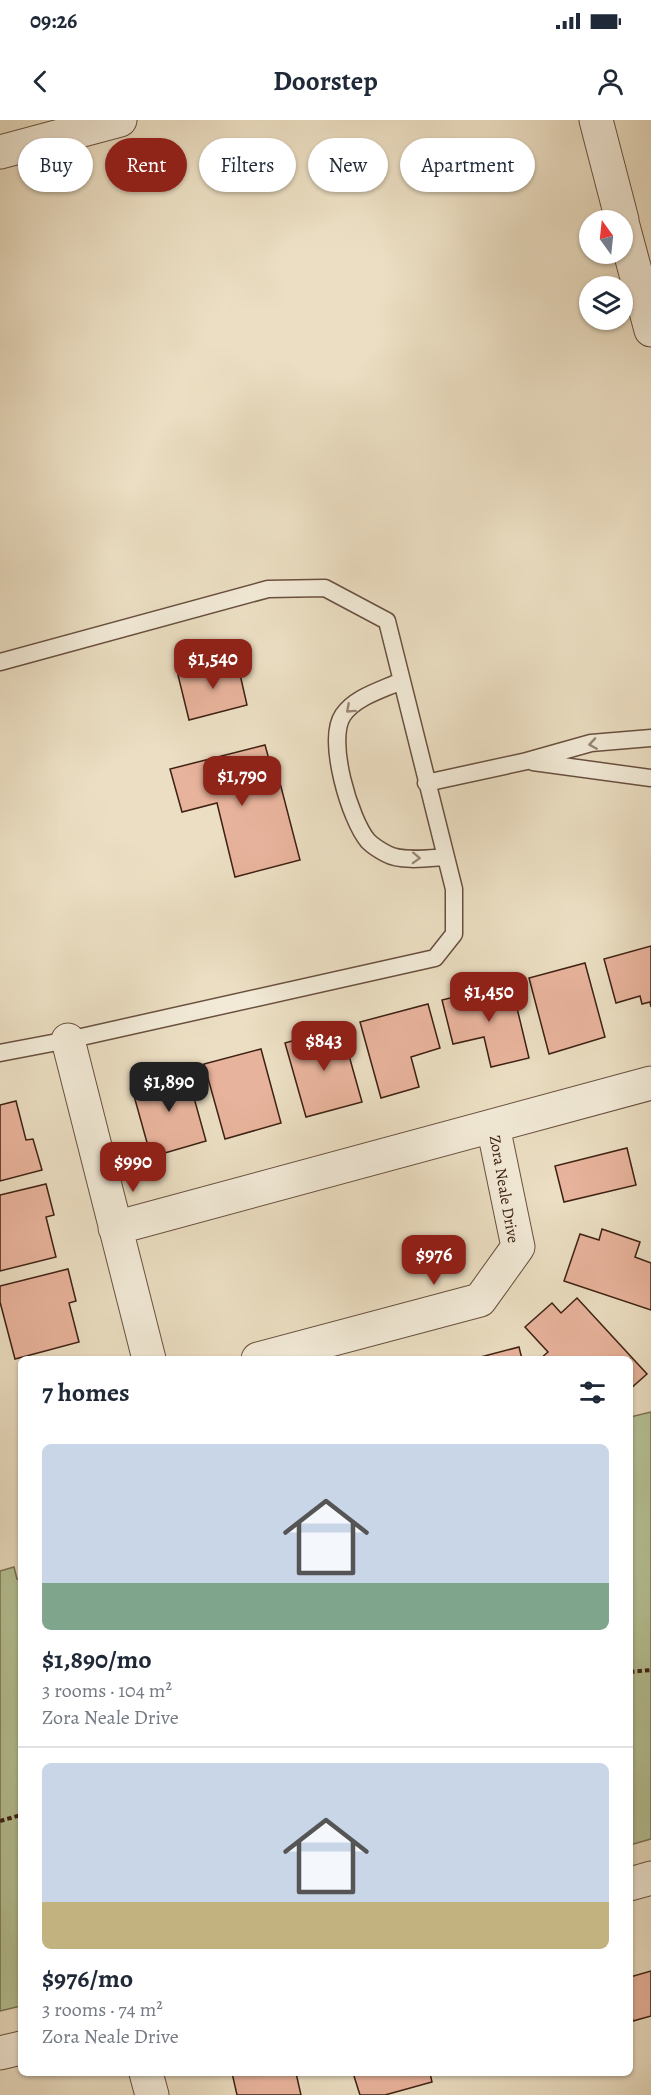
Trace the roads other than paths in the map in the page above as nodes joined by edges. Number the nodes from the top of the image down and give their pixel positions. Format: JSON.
{"nodes":[{"id":1,"x":120,"y":120,"type":"edge"},
{"id":2,"x":596,"y":120,"type":"edge"},
{"id":3,"x":0,"y":152,"type":"edge"},
{"id":4,"x":619,"y":210,"type":"edge"},
{"id":5,"x":633,"y":262,"type":"edge"},
{"id":6,"x":651,"y":330,"type":"edge"},
{"id":7,"x":0,"y":662,"type":"edge"},
{"id":8,"x":401,"y":681,"type":"junction"},
{"id":9,"x":651,"y":738,"type":"edge"},
{"id":10,"x":527,"y":761,"type":"junction"},
{"id":11,"x":651,"y":778,"type":"edge"},
{"id":12,"x":426,"y":783,"type":"junction"},
{"id":13,"x":446,"y":857,"type":"junction"},
{"id":14,"x":68,"y":1041,"type":"junction"},
{"id":15,"x":0,"y":1053,"type":"edge"},
{"id":16,"x":651,"y":1083,"type":"edge"},
{"id":17,"x":493,"y":1126,"type":"junction"},
{"id":18,"x":116,"y":1228,"type":"junction"},
{"id":19,"x":148,"y":1356,"type":"edge"},
{"id":20,"x":269,"y":1356,"type":"edge"},
{"id":21,"x":651,"y":1878,"type":"edge"},
{"id":22,"x":633,"y":1883,"type":"edge"},
{"id":23,"x":18,"y":2049,"type":"edge"},
{"id":24,"x":0,"y":2053,"type":"edge"},
{"id":25,"x":147,"y":2076,"type":"edge"},
{"id":26,"x":152,"y":2095,"type":"edge"}],
"edges":[{"from":1,"to":3,"type":"street"},
{"from":2,"to":4,"type":"street"},
{"from":5,"to":6,"type":"street"},
{"from":7,"to":8,"type":"lane"},
{"from":8,"to":12,"type":"lane"},
{"from":8,"to":13,"type":"lane","one_way":true},
{"from":9,"to":10,"type":"lane","one_way":true},
{"from":10,"to":11,"type":"lane"},
{"from":10,"to":12,"type":"lane"},
{"from":12,"to":13,"type":"lane"},
{"from":13,"to":14,"type":"lane"},
{"from":14,"to":15,"type":"lane"},
{"from":14,"to":18,"type":"street"},
{"from":16,"to":17,"type":"street","name":"Zora Neale Drive"},
{"from":17,"to":18,"type":"street","name":"Zora Neale Drive"},
{"from":17,"to":20,"type":"street","name":"Zora Neale Drive"},
{"from":18,"to":19,"type":"street"},
{"from":21,"to":22,"type":"street"},
{"from":23,"to":24,"type":"street"},
{"from":25,"to":26,"type":"street"}]}
